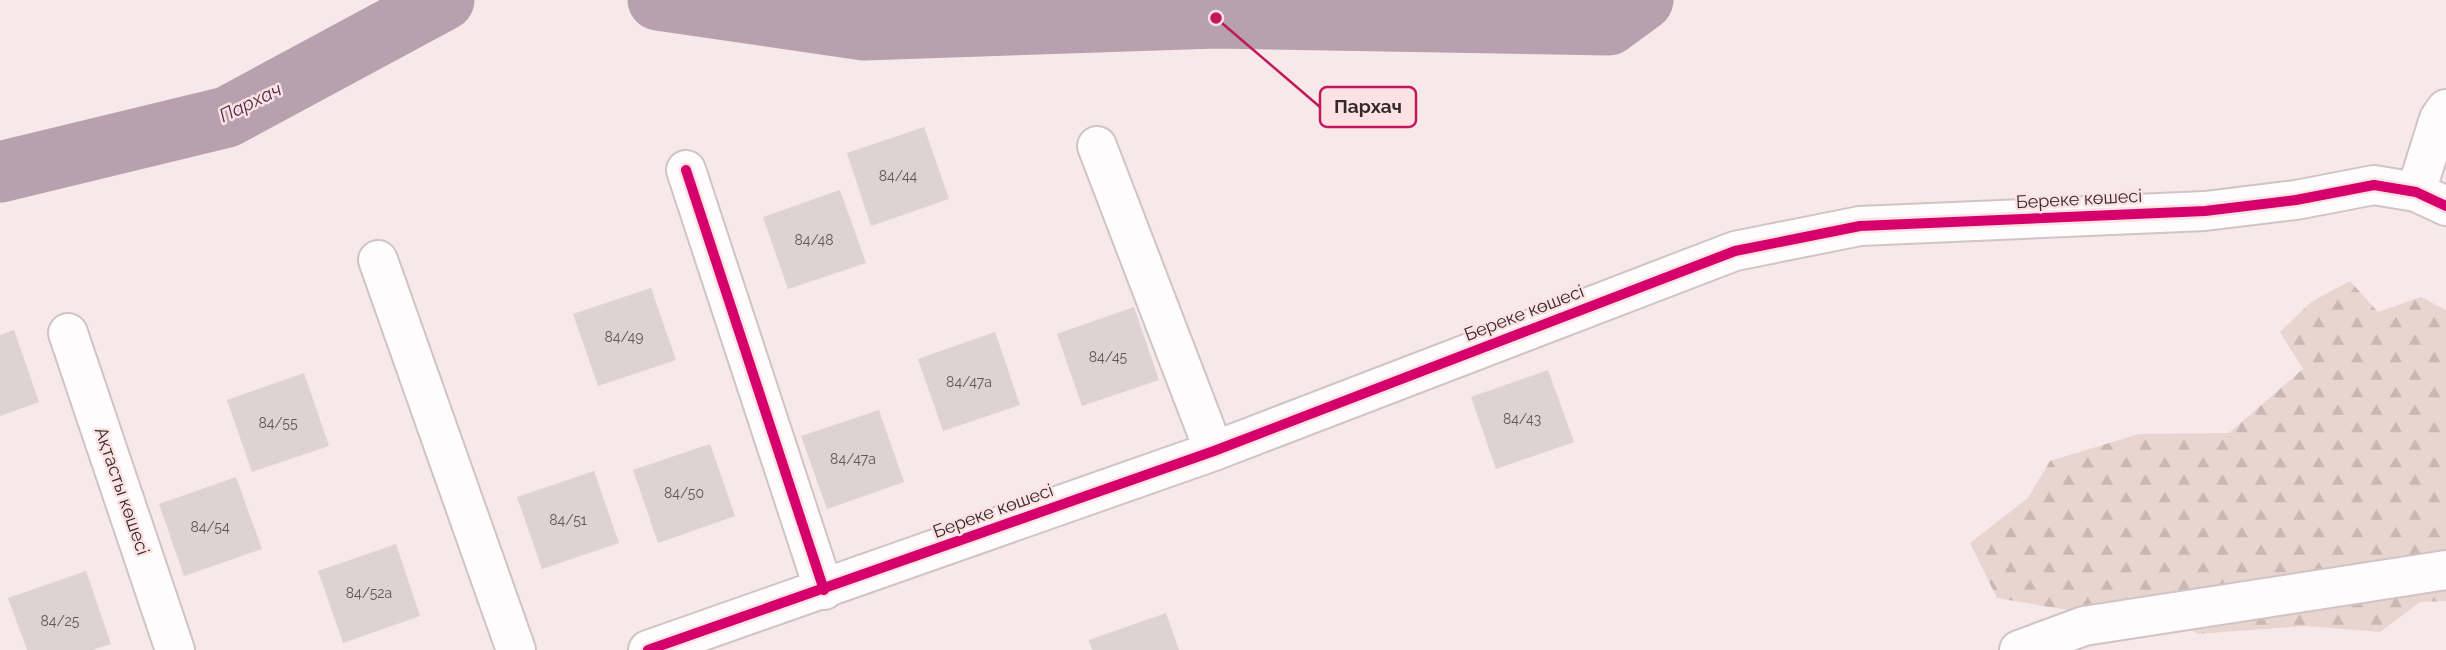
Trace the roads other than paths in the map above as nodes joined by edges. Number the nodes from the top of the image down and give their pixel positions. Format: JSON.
{"nodes":[{"id":1,"x":2446,"y":110,"type":"edge"},
{"id":2,"x":1097,"y":146,"type":"dead end"},
{"id":3,"x":685,"y":170,"type":"dead end"},
{"id":4,"x":2431,"y":199,"type":"edge"},
{"id":5,"x":378,"y":260,"type":"dead end"},
{"id":6,"x":68,"y":333,"type":"dead end"},
{"id":7,"x":1214,"y":451,"type":"junction"},
{"id":8,"x":2446,"y":570,"type":"edge"},
{"id":9,"x":824,"y":590,"type":"junction"},
{"id":10,"x":175,"y":650,"type":"edge"},
{"id":11,"x":516,"y":650,"type":"edge"},
{"id":12,"x":648,"y":650,"type":"edge"},
{"id":13,"x":2019,"y":650,"type":"edge"}],
"edges":[{"from":1,"to":4,"type":"street"},
{"from":2,"to":7,"type":"street"},
{"from":3,"to":9,"type":"street"},
{"from":4,"to":7,"type":"street","name":"Береке көшесі"},
{"from":5,"to":11,"type":"street"},
{"from":6,"to":10,"type":"street","name":"Ақтасты көшесі"},
{"from":7,"to":9,"type":"street","name":"Береке көшесі"},
{"from":8,"to":13,"type":"street"},
{"from":9,"to":12,"type":"street","name":"Береке көшесі"}]}
